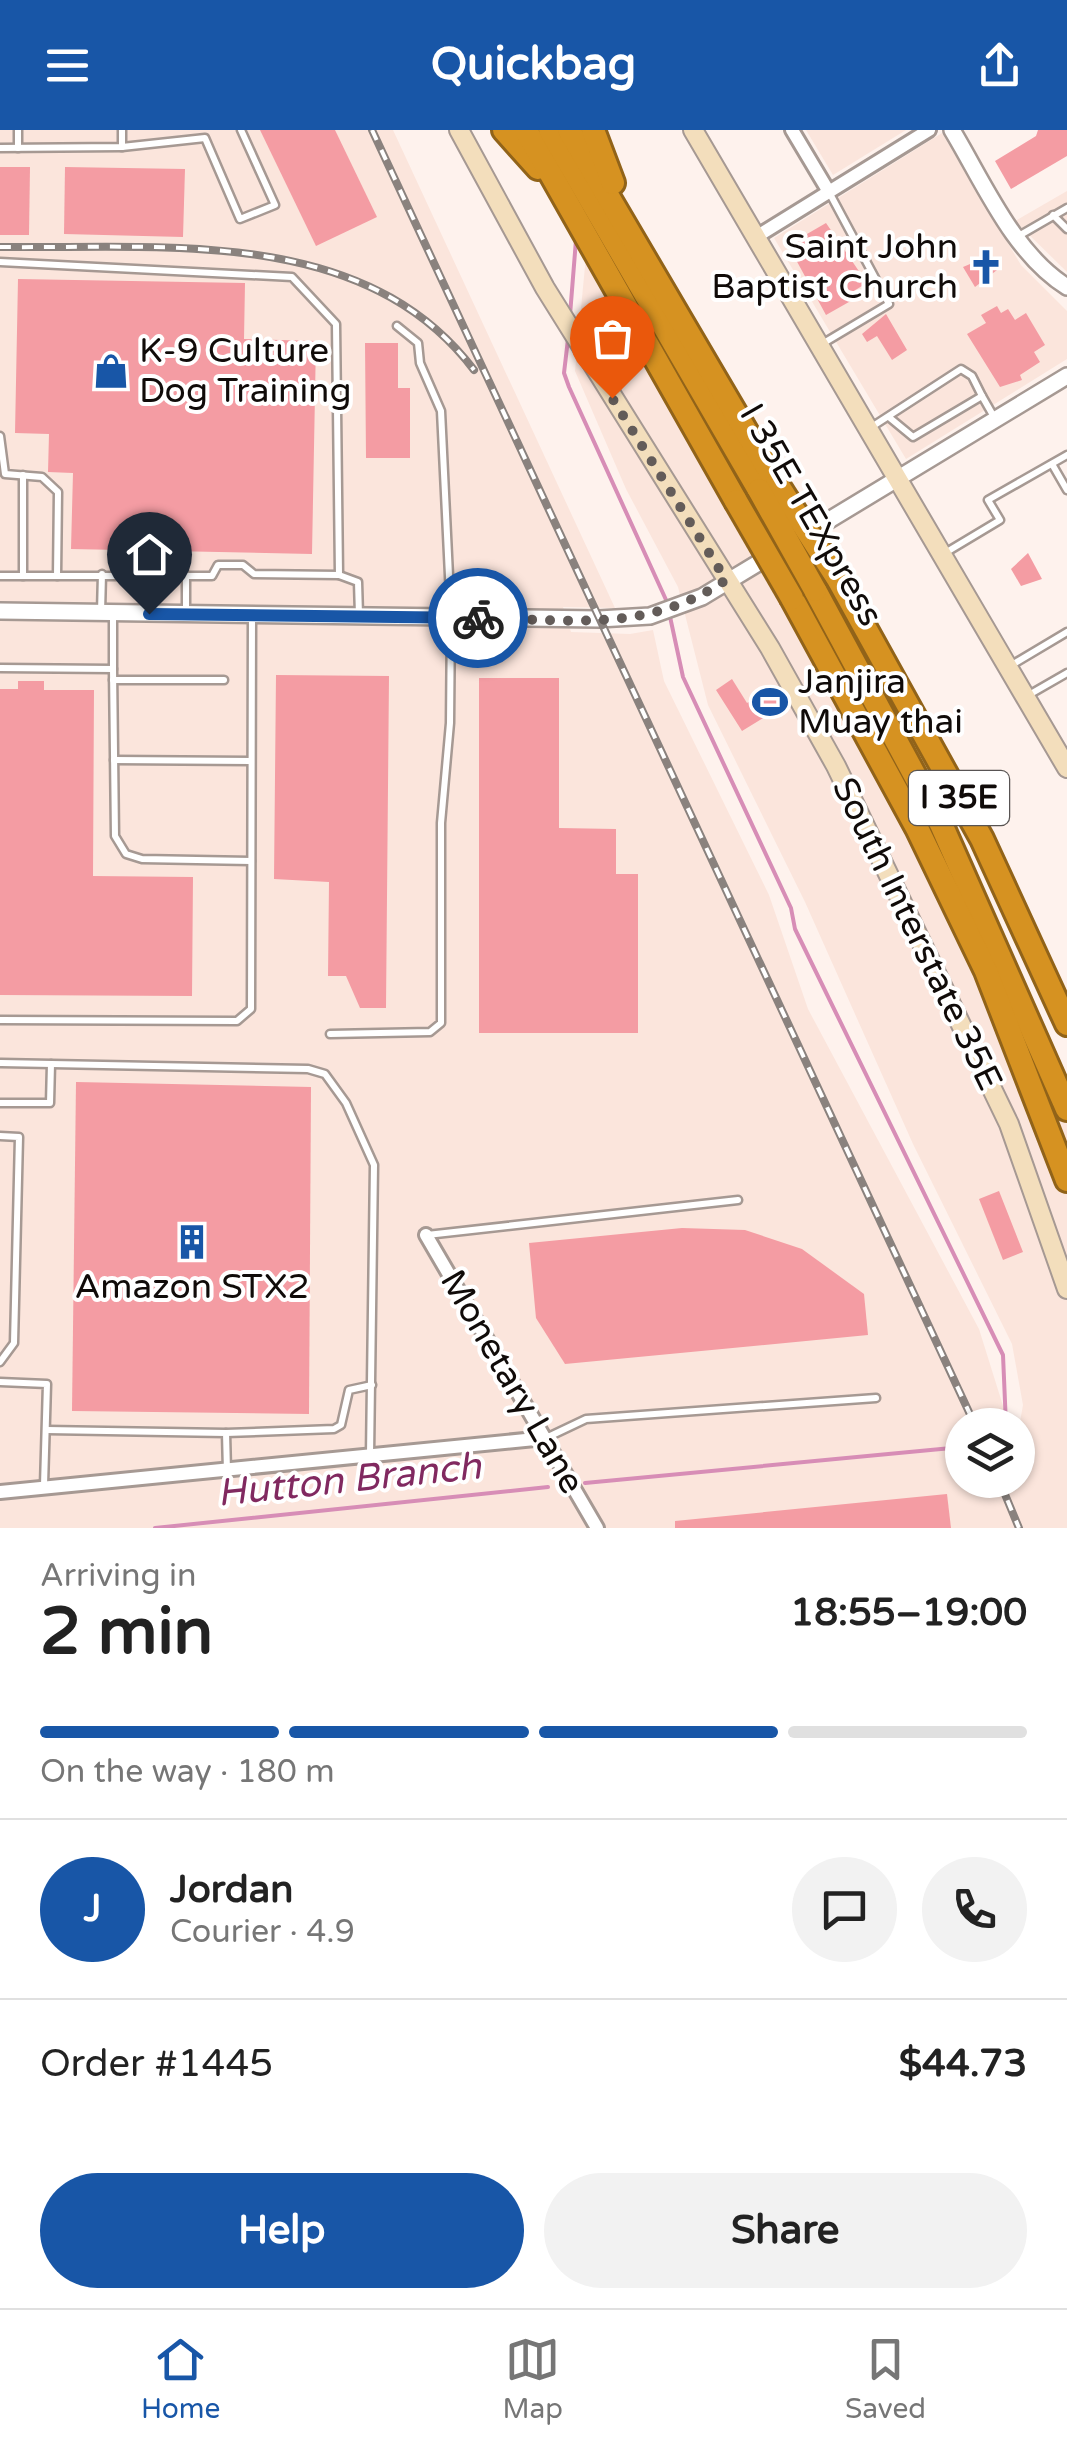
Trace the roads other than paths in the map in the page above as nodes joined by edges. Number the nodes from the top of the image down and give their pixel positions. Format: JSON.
{"nodes":[{"id":1,"x":18,"y":130,"type":"edge"},
{"id":2,"x":122,"y":130,"type":"edge"},
{"id":3,"x":241,"y":130,"type":"edge"},
{"id":4,"x":459,"y":130,"type":"edge"},
{"id":5,"x":504,"y":130,"type":"edge"},
{"id":6,"x":526,"y":130,"type":"edge"},
{"id":7,"x":593,"y":130,"type":"edge"},
{"id":8,"x":694,"y":130,"type":"edge"},
{"id":9,"x":792,"y":130,"type":"edge"},
{"id":10,"x":929,"y":130,"type":"edge"},
{"id":11,"x":952,"y":130,"type":"edge"},
{"id":12,"x":557,"y":131,"type":"edge"},
{"id":13,"x":203,"y":134,"type":"edge"},
{"id":14,"x":122,"y":147,"type":"junction"},
{"id":15,"x":0,"y":148,"type":"edge"},
{"id":16,"x":18,"y":148,"type":"junction"},
{"id":17,"x":829,"y":192,"type":"junction"},
{"id":18,"x":566,"y":199,"type":"junction"},
{"id":19,"x":1067,"y":208,"type":"edge"},
{"id":20,"x":1053,"y":216,"type":"junction"},
{"id":21,"x":1067,"y":229,"type":"edge"},
{"id":22,"x":756,"y":237,"type":"junction"},
{"id":23,"x":1016,"y":237,"type":"junction"},
{"id":24,"x":636,"y":241,"type":"junction"},
{"id":25,"x":0,"y":262,"type":"edge"},
{"id":26,"x":1061,"y":283,"type":"edge"},
{"id":27,"x":1067,"y":294,"type":"edge"},
{"id":28,"x":397,"y":326,"type":"dead end"},
{"id":29,"x":821,"y":344,"type":"junction"},
{"id":30,"x":1067,"y":376,"type":"edge"},
{"id":31,"x":982,"y":396,"type":"junction"},
{"id":32,"x":890,"y":418,"type":"junction"},
{"id":33,"x":997,"y":422,"type":"junction"},
{"id":34,"x":869,"y":428,"type":"junction"},
{"id":35,"x":0,"y":436,"type":"edge"},
{"id":36,"x":1067,"y":455,"type":"edge"},
{"id":37,"x":1052,"y":464,"type":"junction"},
{"id":38,"x":2,"y":475,"type":"edge"},
{"id":39,"x":23,"y":475,"type":"junction"},
{"id":40,"x":899,"y":482,"type":"junction"},
{"id":41,"x":768,"y":487,"type":"junction"},
{"id":42,"x":1067,"y":490,"type":"edge"},
{"id":43,"x":944,"y":554,"type":"junction"},
{"id":44,"x":102,"y":574,"type":"junction"},
{"id":45,"x":186,"y":575,"type":"junction"},
{"id":46,"x":0,"y":576,"type":"edge"},
{"id":47,"x":23,"y":576,"type":"junction"},
{"id":48,"x":58,"y":576,"type":"junction"},
{"id":49,"x":339,"y":576,"type":"junction"},
{"id":50,"x":726,"y":580,"type":"junction"},
{"id":51,"x":0,"y":611,"type":"edge"},
{"id":52,"x":107,"y":613,"type":"junction"},
{"id":53,"x":186,"y":614,"type":"junction"},
{"id":54,"x":252,"y":615,"type":"junction"},
{"id":55,"x":359,"y":616,"type":"junction"},
{"id":56,"x":450,"y":617,"type":"junction"},
{"id":57,"x":1067,"y":632,"type":"edge"},
{"id":58,"x":1008,"y":666,"type":"junction"},
{"id":59,"x":0,"y":668,"type":"edge"},
{"id":60,"x":113,"y":670,"type":"junction"},
{"id":61,"x":1067,"y":673,"type":"edge"},
{"id":62,"x":113,"y":680,"type":"junction"},
{"id":63,"x":224,"y":680,"type":"dead end"},
{"id":64,"x":1026,"y":696,"type":"junction"},
{"id":65,"x":114,"y":760,"type":"junction"},
{"id":66,"x":252,"y":761,"type":"junction"},
{"id":67,"x":1067,"y":768,"type":"edge"},
{"id":68,"x":251,"y":861,"type":"junction"},
{"id":69,"x":0,"y":1020,"type":"edge"},
{"id":70,"x":1067,"y":1024,"type":"edge"},
{"id":71,"x":330,"y":1034,"type":"dead end"},
{"id":72,"x":0,"y":1063,"type":"edge"},
{"id":73,"x":51,"y":1064,"type":"junction"},
{"id":74,"x":0,"y":1076,"type":"edge"},
{"id":75,"x":0,"y":1103,"type":"edge"},
{"id":76,"x":1067,"y":1109,"type":"edge"},
{"id":77,"x":0,"y":1136,"type":"edge"},
{"id":78,"x":1067,"y":1180,"type":"edge"},
{"id":79,"x":738,"y":1200,"type":"dead end"},
{"id":80,"x":426,"y":1235,"type":"joint"},
{"id":81,"x":1067,"y":1289,"type":"edge"},
{"id":82,"x":0,"y":1362,"type":"edge"},
{"id":83,"x":0,"y":1382,"type":"edge"},
{"id":84,"x":372,"y":1385,"type":"junction"},
{"id":85,"x":876,"y":1398,"type":"dead end"},
{"id":86,"x":46,"y":1430,"type":"junction"},
{"id":87,"x":226,"y":1433,"type":"junction"},
{"id":88,"x":545,"y":1438,"type":"junction"},
{"id":89,"x":370,"y":1456,"type":"junction"},
{"id":90,"x":226,"y":1471,"type":"junction"},
{"id":91,"x":0,"y":1484,"type":"edge"},
{"id":92,"x":44,"y":1488,"type":"junction"},
{"id":93,"x":0,"y":1492,"type":"edge"},
{"id":94,"x":597,"y":1528,"type":"edge"}],
"edges":[{"from":1,"to":16,"type":"lane"},
{"from":2,"to":14,"type":"lane"},
{"from":3,"to":13,"type":"lane"},
{"from":4,"to":50,"type":"main road","name":"South Interstate 35E"},
{"from":5,"to":18,"type":"highway"},
{"from":6,"to":18,"type":"highway","number":"I 35E"},
{"from":7,"to":24,"type":"highway"},
{"from":8,"to":22,"type":"main road"},
{"from":9,"to":17,"type":"street"},
{"from":10,"to":17,"type":"street"},
{"from":11,"to":23,"type":"street"},
{"from":12,"to":24,"type":"highway","number":"I 35E"},
{"from":12,"to":41,"type":"highway","name":"I 35E TEXpress"},
{"from":13,"to":14,"type":"lane"},
{"from":14,"to":16,"type":"lane"},
{"from":15,"to":16,"type":"lane"},
{"from":17,"to":22,"type":"street"},
{"from":17,"to":29,"type":"lane"},
{"from":18,"to":78,"type":"highway","number":"I 35E","bridge":true},
{"from":19,"to":20,"type":"lane"},
{"from":20,"to":21,"type":"lane"},
{"from":20,"to":23,"type":"lane"},
{"from":22,"to":29,"type":"main road"},
{"from":23,"to":26,"type":"street"},
{"from":24,"to":41,"type":"highway","number":"I 35E"},
{"from":25,"to":49,"type":"lane"},
{"from":26,"to":27,"type":"street"},
{"from":28,"to":56,"type":"lane"},
{"from":29,"to":34,"type":"main road"},
{"from":30,"to":33,"type":"street"},
{"from":31,"to":32,"type":"lane"},
{"from":31,"to":32,"type":"lane"},
{"from":31,"to":33,"type":"lane"},
{"from":32,"to":34,"type":"lane"},
{"from":33,"to":40,"type":"street"},
{"from":34,"to":40,"type":"main road"},
{"from":35,"to":38,"type":"lane"},
{"from":36,"to":37,"type":"lane"},
{"from":37,"to":42,"type":"lane"},
{"from":37,"to":43,"type":"lane"},
{"from":38,"to":39,"type":"lane"},
{"from":39,"to":47,"type":"lane"},
{"from":39,"to":48,"type":"lane"},
{"from":40,"to":43,"type":"main road"},
{"from":40,"to":50,"type":"street"},
{"from":41,"to":70,"type":"highway","number":"I 35E","bridge":true},
{"from":41,"to":76,"type":"highway","name":"I 35E TEXpress","bridge":true},
{"from":43,"to":58,"type":"main road"},
{"from":44,"to":45,"type":"lane"},
{"from":44,"to":48,"type":"lane"},
{"from":44,"to":52,"type":"lane"},
{"from":45,"to":49,"type":"lane"},
{"from":45,"to":53,"type":"lane"},
{"from":46,"to":47,"type":"lane"},
{"from":47,"to":48,"type":"lane"},
{"from":49,"to":55,"type":"lane"},
{"from":50,"to":56,"type":"street"},
{"from":50,"to":81,"type":"main road","name":"South Interstate 35E"},
{"from":51,"to":52,"type":"street"},
{"from":52,"to":53,"type":"street"},
{"from":52,"to":60,"type":"lane"},
{"from":53,"to":54,"type":"street"},
{"from":54,"to":55,"type":"street"},
{"from":54,"to":66,"type":"lane"},
{"from":55,"to":56,"type":"street"},
{"from":56,"to":71,"type":"lane"},
{"from":57,"to":58,"type":"lane"},
{"from":58,"to":64,"type":"main road"},
{"from":59,"to":60,"type":"lane"},
{"from":60,"to":62,"type":"lane"},
{"from":61,"to":64,"type":"lane"},
{"from":62,"to":63,"type":"lane"},
{"from":62,"to":65,"type":"lane"},
{"from":64,"to":67,"type":"main road"},
{"from":65,"to":66,"type":"lane"},
{"from":65,"to":68,"type":"lane"},
{"from":66,"to":68,"type":"lane"},
{"from":68,"to":69,"type":"lane"},
{"from":72,"to":73,"type":"lane"},
{"from":72,"to":74,"type":"lane"},
{"from":73,"to":75,"type":"lane"},
{"from":73,"to":84,"type":"lane"},
{"from":77,"to":82,"type":"lane"},
{"from":79,"to":80,"type":"lane"},
{"from":80,"to":88,"type":"street","name":"Monetary Lane"},
{"from":83,"to":86,"type":"lane"},
{"from":84,"to":87,"type":"lane"},
{"from":84,"to":89,"type":"lane"},
{"from":85,"to":88,"type":"lane"},
{"from":86,"to":87,"type":"lane"},
{"from":86,"to":92,"type":"lane"},
{"from":87,"to":90,"type":"lane"},
{"from":88,"to":89,"type":"street"},
{"from":88,"to":94,"type":"street","name":"Monetary Lane"},
{"from":89,"to":90,"type":"street"},
{"from":90,"to":92,"type":"street"},
{"from":91,"to":93,"type":"lane"},
{"from":92,"to":93,"type":"street"}]}
